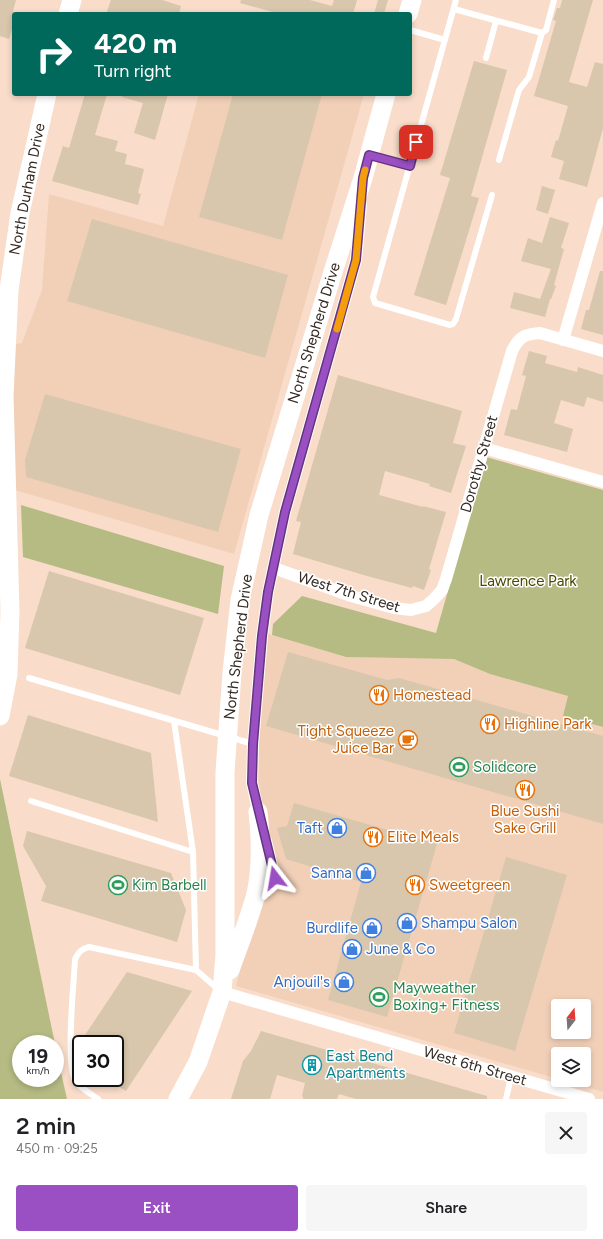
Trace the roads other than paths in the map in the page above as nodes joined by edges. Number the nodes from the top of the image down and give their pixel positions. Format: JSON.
{"nodes":[{"id":1,"x":72,"y":0,"type":"edge"},
{"id":2,"x":412,"y":0,"type":"edge"},
{"id":3,"x":456,"y":0,"type":"edge"},
{"id":4,"x":554,"y":0,"type":"edge"},
{"id":5,"x":454,"y":9,"type":"junction"},
{"id":6,"x":69,"y":12,"type":"edge"},
{"id":7,"x":409,"y":12,"type":"edge"},
{"id":8,"x":496,"y":21,"type":"junction"},
{"id":9,"x":412,"y":31,"type":"edge"},
{"id":10,"x":542,"y":33,"type":"junction"},
{"id":11,"x":445,"y":40,"type":"junction"},
{"id":12,"x":486,"y":58,"type":"dead end"},
{"id":13,"x":47,"y":96,"type":"edge"},
{"id":14,"x":385,"y":96,"type":"edge"},
{"id":15,"x":369,"y":155,"type":"junction"},
{"id":16,"x":499,"y":160,"type":"dead end"},
{"id":17,"x":410,"y":166,"type":"junction"},
{"id":18,"x":363,"y":178,"type":"junction"},
{"id":19,"x":492,"y":195,"type":"dead end"},
{"id":20,"x":603,"y":203,"type":"edge"},
{"id":21,"x":563,"y":340,"type":"junction"},
{"id":22,"x":603,"y":351,"type":"edge"},
{"id":23,"x":484,"y":448,"type":"junction"},
{"id":24,"x":603,"y":482,"type":"edge"},
{"id":25,"x":274,"y":568,"type":"junction"},
{"id":26,"x":442,"y":590,"type":"joint"},
{"id":27,"x":29,"y":678,"type":"dead end"},
{"id":28,"x":0,"y":716,"type":"edge"},
{"id":29,"x":174,"y":721,"type":"junction"},
{"id":30,"x":253,"y":744,"type":"junction"},
{"id":31,"x":31,"y":801,"type":"dead end"},
{"id":32,"x":258,"y":812,"type":"junction"},
{"id":33,"x":193,"y":852,"type":"junction"},
{"id":34,"x":275,"y":878,"type":"dead end"},
{"id":35,"x":196,"y":970,"type":"junction"},
{"id":36,"x":222,"y":992,"type":"junction"},
{"id":37,"x":511,"y":1076,"type":"junction"},
{"id":38,"x":98,"y":1099,"type":"edge"},
{"id":39,"x":178,"y":1099,"type":"edge"},
{"id":40,"x":506,"y":1099,"type":"edge"},
{"id":41,"x":589,"y":1099,"type":"edge"}],
"edges":[{"from":1,"to":6,"type":"main road"},
{"from":2,"to":7,"type":"main road"},
{"from":3,"to":5,"type":"lane"},
{"from":4,"to":10,"type":"lane"},
{"from":5,"to":8,"type":"lane"},
{"from":5,"to":11,"type":"lane"},
{"from":8,"to":10,"type":"lane"},
{"from":8,"to":12,"type":"lane"},
{"from":9,"to":11,"type":"lane"},
{"from":10,"to":16,"type":"lane"},
{"from":11,"to":17,"type":"lane"},
{"from":13,"to":28,"type":"main road","name":"North Durham Drive"},
{"from":14,"to":15,"type":"main road","name":"North Shepherd Drive"},
{"from":15,"to":17,"type":"lane"},
{"from":15,"to":18,"type":"main road","name":"North Shepherd Drive"},
{"from":17,"to":19,"type":"lane"},
{"from":18,"to":25,"type":"street","name":"North Shepherd Drive"},
{"from":18,"to":36,"type":"main road","name":"North Shepherd Drive"},
{"from":20,"to":21,"type":"street"},
{"from":21,"to":22,"type":"street"},
{"from":21,"to":23,"type":"street","name":"Dorothy Street"},
{"from":23,"to":24,"type":"street"},
{"from":23,"to":26,"type":"street","name":"Dorothy Street"},
{"from":25,"to":26,"type":"street","name":"West 7th Street"},
{"from":25,"to":30,"type":"street","name":"North Shepherd Drive"},
{"from":27,"to":29,"type":"lane"},
{"from":29,"to":30,"type":"lane"},
{"from":29,"to":33,"type":"lane"},
{"from":30,"to":32,"type":"street","name":"North Shepherd Drive"},
{"from":31,"to":33,"type":"lane"},
{"from":32,"to":34,"type":"street","name":"North Shepherd Drive"},
{"from":32,"to":36,"type":"main road"},
{"from":33,"to":35,"type":"lane"},
{"from":35,"to":36,"type":"lane"},
{"from":35,"to":38,"type":"lane"},
{"from":36,"to":37,"type":"street","name":"West 6th Street"},
{"from":36,"to":39,"type":"main road","name":"North Shepherd Drive"},
{"from":37,"to":40,"type":"lane"},
{"from":37,"to":41,"type":"street","name":"West 6th Street"}]}
